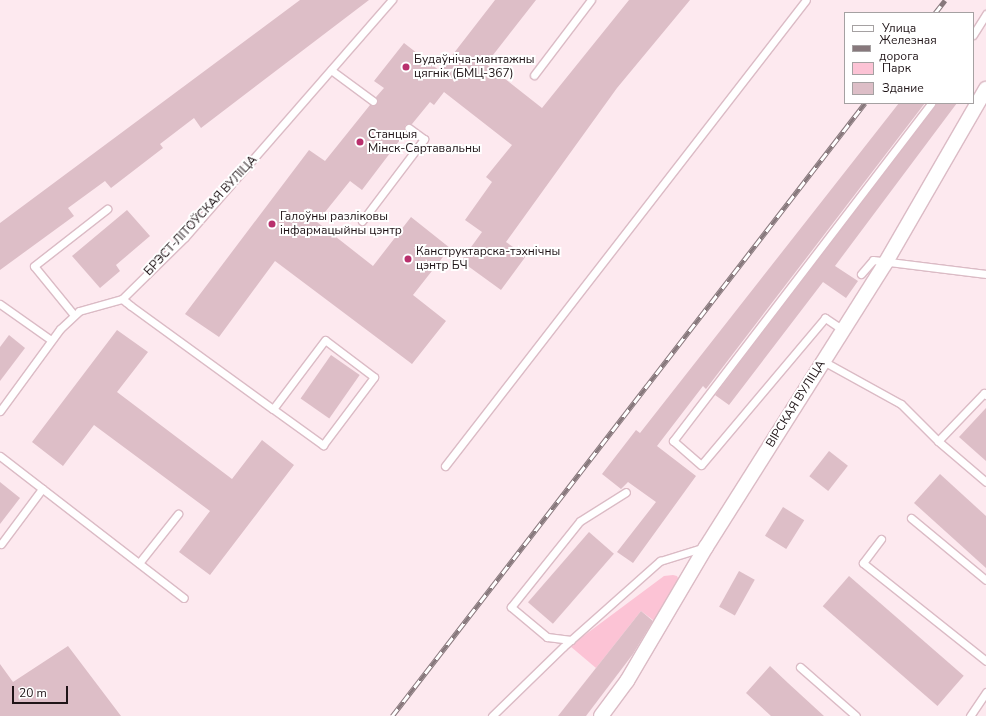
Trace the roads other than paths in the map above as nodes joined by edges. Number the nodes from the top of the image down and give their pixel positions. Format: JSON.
{"nodes":[{"id":1,"x":392,"y":0,"type":"edge"},
{"id":2,"x":591,"y":0,"type":"edge"},
{"id":3,"x":806,"y":0,"type":"edge"},
{"id":4,"x":986,"y":14,"type":"edge"},
{"id":5,"x":974,"y":33,"type":"edge"},
{"id":6,"x":331,"y":70,"type":"junction"},
{"id":7,"x":534,"y":75,"type":"dead end"},
{"id":8,"x":986,"y":89,"type":"edge"},
{"id":9,"x":373,"y":101,"type":"dead end"},
{"id":10,"x":930,"y":104,"type":"edge"},
{"id":11,"x":409,"y":128,"type":"dead end"},
{"id":12,"x":107,"y":209,"type":"dead end"},
{"id":13,"x":362,"y":220,"type":"dead end"},
{"id":14,"x":880,"y":261,"type":"junction"},
{"id":15,"x":861,"y":274,"type":"dead end"},
{"id":16,"x":986,"y":274,"type":"edge"},
{"id":17,"x":122,"y":299,"type":"junction"},
{"id":18,"x":0,"y":304,"type":"edge"},
{"id":19,"x":74,"y":315,"type":"junction"},
{"id":20,"x":843,"y":330,"type":"junction"},
{"id":21,"x":51,"y":340,"type":"junction"},
{"id":22,"x":823,"y":361,"type":"junction"},
{"id":23,"x":986,"y":395,"type":"edge"},
{"id":24,"x":273,"y":409,"type":"junction"},
{"id":25,"x":0,"y":411,"type":"edge"},
{"id":26,"x":938,"y":441,"type":"junction"},
{"id":27,"x":0,"y":456,"type":"edge"},
{"id":28,"x":445,"y":466,"type":"dead end"},
{"id":29,"x":986,"y":482,"type":"edge"},
{"id":30,"x":42,"y":488,"type":"junction"},
{"id":31,"x":626,"y":492,"type":"dead end"},
{"id":32,"x":178,"y":514,"type":"dead end"},
{"id":33,"x":911,"y":518,"type":"dead end"},
{"id":34,"x":880,"y":539,"type":"dead end"},
{"id":35,"x":1,"y":544,"type":"dead end"},
{"id":36,"x":706,"y":547,"type":"junction"},
{"id":37,"x":139,"y":563,"type":"junction"},
{"id":38,"x":986,"y":580,"type":"edge"},
{"id":39,"x":184,"y":598,"type":"dead end"},
{"id":40,"x":571,"y":640,"type":"junction"},
{"id":41,"x":986,"y":661,"type":"edge"},
{"id":42,"x":800,"y":667,"type":"dead end"},
{"id":43,"x":986,"y":692,"type":"edge"},
{"id":44,"x":492,"y":716,"type":"edge"},
{"id":45,"x":601,"y":716,"type":"edge"},
{"id":46,"x":856,"y":716,"type":"edge"},
{"id":47,"x":970,"y":716,"type":"edge"}],
"edges":[{"from":1,"to":6,"type":"lane","name":"БРЭСТ-ЛІТОЎСКАЯ ВУЛІЦА"},
{"from":2,"to":7,"type":"lane"},
{"from":3,"to":28,"type":"lane"},
{"from":4,"to":5,"type":"lane"},
{"from":6,"to":9,"type":"lane"},
{"from":6,"to":17,"type":"lane","name":"БРЭСТ-ЛІТОЎСКАЯ ВУЛІЦА"},
{"from":8,"to":14,"type":"street","name":"ВІРСКАЯ ВУЛІЦА"},
{"from":10,"to":20,"type":"lane"},
{"from":11,"to":13,"type":"lane"},
{"from":12,"to":19,"type":"lane"},
{"from":14,"to":15,"type":"lane"},
{"from":14,"to":16,"type":"lane"},
{"from":14,"to":20,"type":"street","name":"ВІРСКАЯ ВУЛІЦА"},
{"from":17,"to":19,"type":"lane"},
{"from":17,"to":24,"type":"lane"},
{"from":18,"to":21,"type":"lane"},
{"from":19,"to":21,"type":"lane"},
{"from":20,"to":22,"type":"street","name":"ВІРСКАЯ ВУЛІЦА"},
{"from":21,"to":25,"type":"lane"},
{"from":22,"to":26,"type":"lane"},
{"from":22,"to":36,"type":"street","name":"ВІРСКАЯ ВУЛІЦА"},
{"from":23,"to":26,"type":"lane"},
{"from":24,"to":24,"type":"lane"},
{"from":26,"to":29,"type":"lane"},
{"from":27,"to":30,"type":"lane"},
{"from":30,"to":35,"type":"lane"},
{"from":30,"to":37,"type":"lane"},
{"from":31,"to":40,"type":"lane"},
{"from":32,"to":37,"type":"lane"},
{"from":33,"to":38,"type":"lane"},
{"from":34,"to":41,"type":"lane"},
{"from":36,"to":40,"type":"lane"},
{"from":36,"to":45,"type":"street","name":"ВІРСКАЯ ВУЛІЦА"},
{"from":37,"to":39,"type":"lane"},
{"from":40,"to":44,"type":"lane"},
{"from":42,"to":46,"type":"lane"},
{"from":43,"to":47,"type":"lane"}]}
